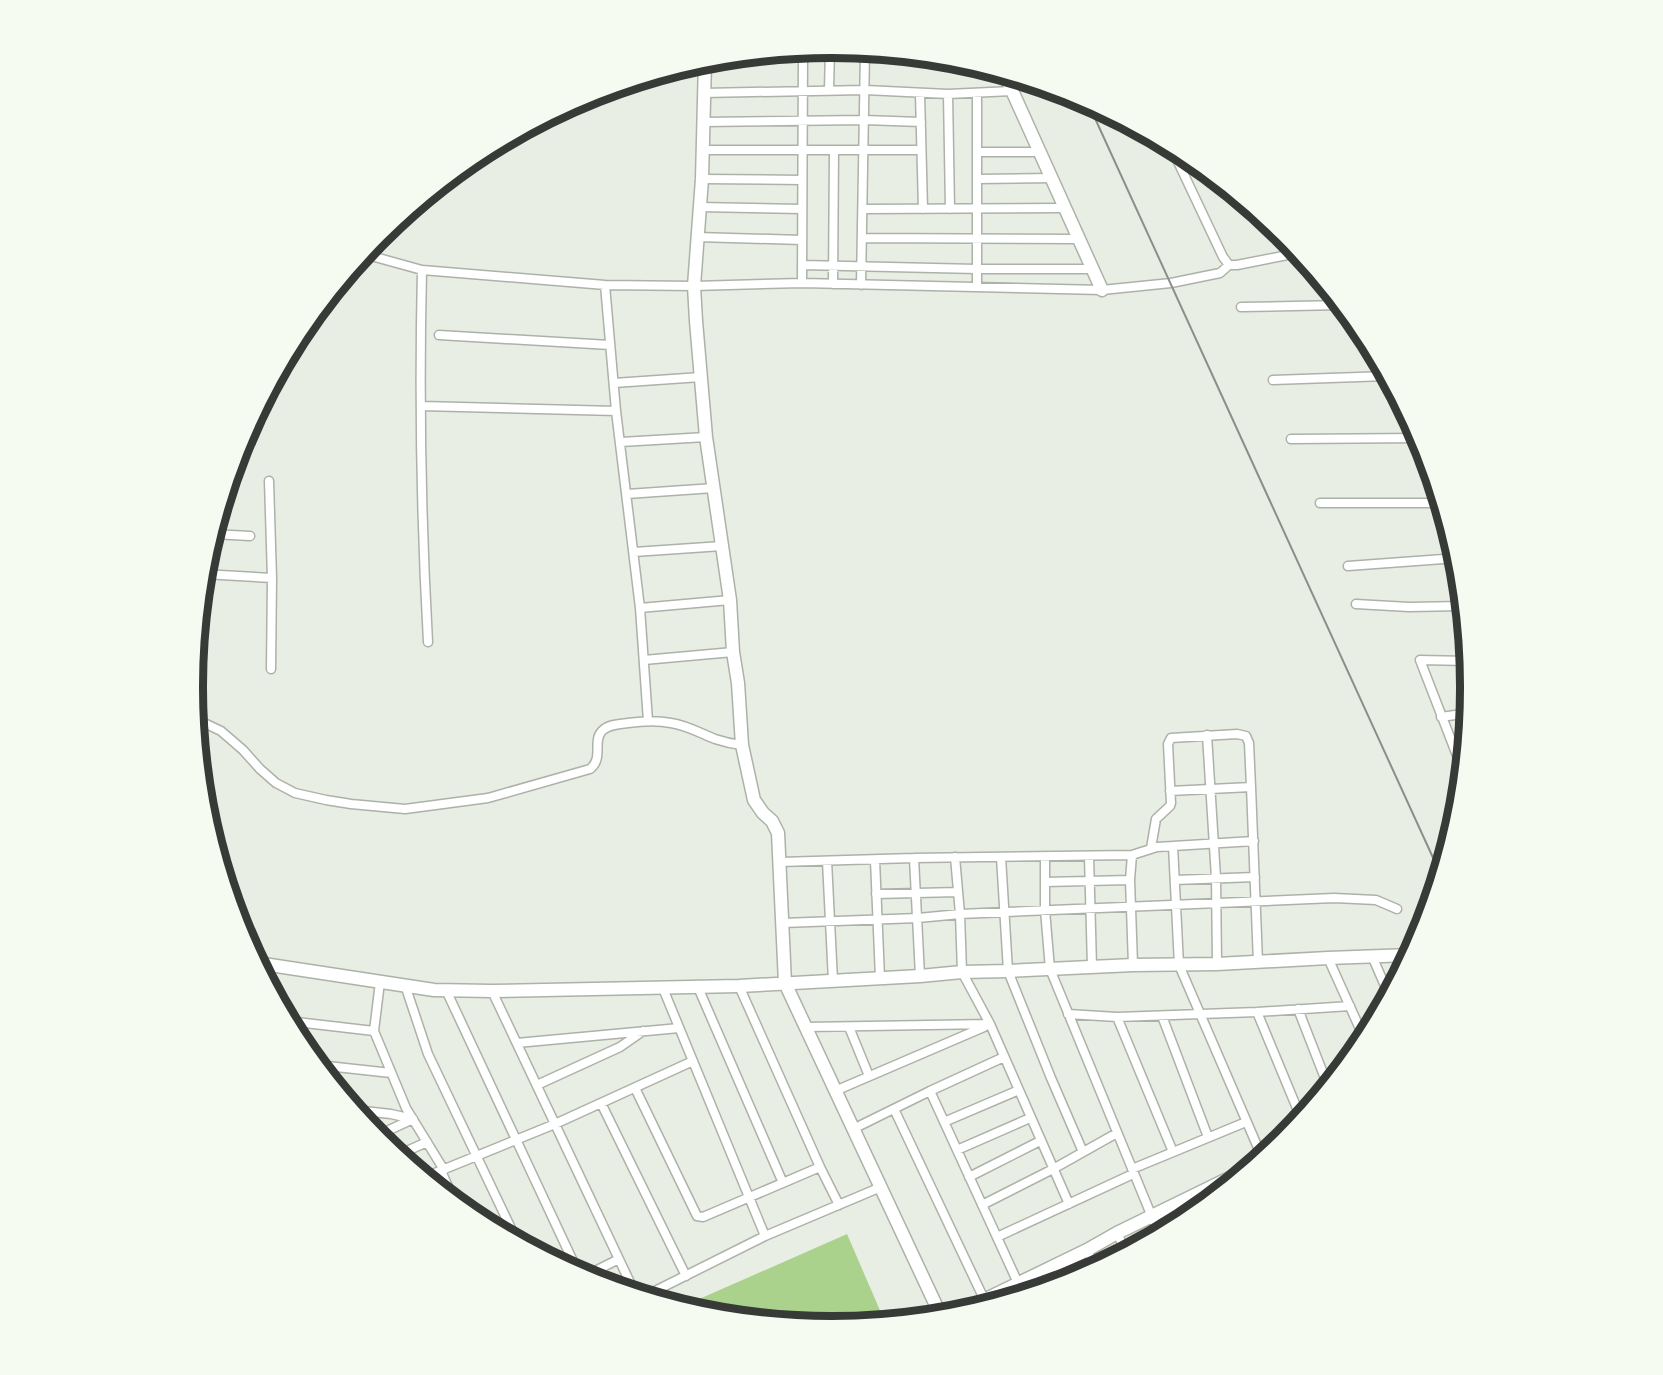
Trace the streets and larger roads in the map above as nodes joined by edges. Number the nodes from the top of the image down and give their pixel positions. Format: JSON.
{"nodes":[{"id":1,"x":830,"y":58,"type":"edge"},
{"id":2,"x":803,"y":59,"type":"edge"},
{"id":3,"x":865,"y":60,"type":"edge"},
{"id":4,"x":704,"y":72,"type":"edge"},
{"id":5,"x":1009,"y":85,"type":"edge"},
{"id":6,"x":803,"y":90,"type":"junction"},
{"id":7,"x":829,"y":90,"type":"junction"},
{"id":8,"x":865,"y":90,"type":"junction"},
{"id":9,"x":1012,"y":91,"type":"junction"},
{"id":10,"x":703,"y":93,"type":"junction"},
{"id":11,"x":978,"y":93,"type":"junction"},
{"id":12,"x":920,"y":94,"type":"junction"},
{"id":13,"x":948,"y":94,"type":"junction"},
{"id":14,"x":802,"y":120,"type":"junction"},
{"id":15,"x":864,"y":120,"type":"junction"},
{"id":16,"x":703,"y":122,"type":"junction"},
{"id":17,"x":921,"y":122,"type":"junction"},
{"id":18,"x":702,"y":150,"type":"junction"},
{"id":19,"x":802,"y":150,"type":"junction"},
{"id":20,"x":834,"y":150,"type":"junction"},
{"id":21,"x":864,"y":150,"type":"junction"},
{"id":22,"x":921,"y":150,"type":"junction"},
{"id":23,"x":978,"y":152,"type":"junction"},
{"id":24,"x":1040,"y":152,"type":"junction"},
{"id":25,"x":1178,"y":163,"type":"edge"},
{"id":26,"x":1052,"y":178,"type":"junction"},
{"id":27,"x":702,"y":179,"type":"junction"},
{"id":28,"x":978,"y":179,"type":"junction"},
{"id":29,"x":802,"y":180,"type":"junction"},
{"id":30,"x":699,"y":207,"type":"junction"},
{"id":31,"x":923,"y":208,"type":"junction"},
{"id":32,"x":950,"y":208,"type":"junction"},
{"id":33,"x":977,"y":208,"type":"junction"},
{"id":34,"x":1065,"y":208,"type":"junction"},
{"id":35,"x":802,"y":209,"type":"junction"},
{"id":36,"x":863,"y":209,"type":"junction"},
{"id":37,"x":697,"y":237,"type":"junction"},
{"id":38,"x":862,"y":238,"type":"junction"},
{"id":39,"x":977,"y":239,"type":"junction"},
{"id":40,"x":802,"y":240,"type":"junction"},
{"id":41,"x":1079,"y":240,"type":"junction"},
{"id":42,"x":1287,"y":255,"type":"edge"},
{"id":43,"x":374,"y":257,"type":"edge"},
{"id":44,"x":802,"y":265,"type":"junction"},
{"id":45,"x":1233,"y":265,"type":"junction"},
{"id":46,"x":833,"y":266,"type":"junction"},
{"id":47,"x":862,"y":266,"type":"junction"},
{"id":48,"x":977,"y":269,"type":"junction"},
{"id":49,"x":1092,"y":269,"type":"junction"},
{"id":50,"x":422,"y":270,"type":"junction"},
{"id":51,"x":802,"y":284,"type":"junction"},
{"id":52,"x":833,"y":284,"type":"junction"},
{"id":53,"x":605,"y":285,"type":"junction"},
{"id":54,"x":861,"y":285,"type":"junction"},
{"id":55,"x":694,"y":286,"type":"junction"},
{"id":56,"x":977,"y":288,"type":"junction"},
{"id":57,"x":1102,"y":290,"type":"junction"},
{"id":58,"x":1331,"y":305,"type":"edge"},
{"id":59,"x":1241,"y":307,"type":"dead end"},
{"id":60,"x":439,"y":335,"type":"dead end"},
{"id":61,"x":610,"y":345,"type":"junction"},
{"id":62,"x":1378,"y":376,"type":"edge"},
{"id":63,"x":701,"y":377,"type":"junction"},
{"id":64,"x":1273,"y":380,"type":"dead end"},
{"id":65,"x":614,"y":383,"type":"junction"},
{"id":66,"x":421,"y":406,"type":"junction"},
{"id":67,"x":616,"y":411,"type":"junction"},
{"id":68,"x":706,"y":437,"type":"junction"},
{"id":69,"x":1409,"y":438,"type":"edge"},
{"id":70,"x":1291,"y":439,"type":"dead end"},
{"id":71,"x":621,"y":442,"type":"junction"},
{"id":72,"x":269,"y":481,"type":"dead end"},
{"id":73,"x":714,"y":488,"type":"junction"},
{"id":74,"x":627,"y":494,"type":"junction"},
{"id":75,"x":1320,"y":503,"type":"dead end"},
{"id":76,"x":1432,"y":503,"type":"edge"},
{"id":77,"x":222,"y":534,"type":"edge"},
{"id":78,"x":250,"y":536,"type":"dead end"},
{"id":79,"x":722,"y":546,"type":"junction"},
{"id":80,"x":634,"y":552,"type":"junction"},
{"id":81,"x":1447,"y":559,"type":"edge"},
{"id":82,"x":1348,"y":566,"type":"dead end"},
{"id":83,"x":213,"y":575,"type":"edge"},
{"id":84,"x":272,"y":578,"type":"junction"},
{"id":85,"x":730,"y":600,"type":"junction"},
{"id":86,"x":1356,"y":604,"type":"dead end"},
{"id":87,"x":1455,"y":606,"type":"edge"},
{"id":88,"x":640,"y":608,"type":"junction"},
{"id":89,"x":428,"y":642,"type":"dead end"},
{"id":90,"x":733,"y":652,"type":"junction"},
{"id":91,"x":644,"y":660,"type":"junction"},
{"id":92,"x":1459,"y":661,"type":"edge"},
{"id":93,"x":271,"y":669,"type":"dead end"},
{"id":94,"x":1459,"y":714,"type":"edge"},
{"id":95,"x":1441,"y":717,"type":"junction"},
{"id":96,"x":648,"y":721,"type":"junction"},
{"id":97,"x":204,"y":723,"type":"edge"},
{"id":98,"x":1207,"y":735,"type":"junction"},
{"id":99,"x":742,"y":745,"type":"junction"},
{"id":100,"x":1456,"y":755,"type":"edge"},
{"id":101,"x":1251,"y":787,"type":"junction"},
{"id":102,"x":1210,"y":789,"type":"junction"},
{"id":103,"x":1170,"y":791,"type":"junction"},
{"id":104,"x":1254,"y":841,"type":"junction"},
{"id":105,"x":1214,"y":844,"type":"junction"},
{"id":106,"x":1173,"y":846,"type":"junction"},
{"id":107,"x":1151,"y":848,"type":"junction"},
{"id":108,"x":1132,"y":855,"type":"junction"},
{"id":109,"x":1045,"y":856,"type":"junction"},
{"id":110,"x":1089,"y":856,"type":"junction"},
{"id":111,"x":956,"y":857,"type":"junction"},
{"id":112,"x":914,"y":858,"type":"junction"},
{"id":113,"x":1000,"y":858,"type":"junction"},
{"id":114,"x":875,"y":860,"type":"junction"},
{"id":115,"x":827,"y":861,"type":"junction"},
{"id":116,"x":780,"y":862,"type":"junction"},
{"id":117,"x":1255,"y":877,"type":"junction"},
{"id":118,"x":1216,"y":878,"type":"junction"},
{"id":119,"x":1130,"y":880,"type":"junction"},
{"id":120,"x":1175,"y":880,"type":"junction"},
{"id":121,"x":1045,"y":882,"type":"junction"},
{"id":122,"x":1090,"y":882,"type":"junction"},
{"id":123,"x":958,"y":892,"type":"junction"},
{"id":124,"x":917,"y":893,"type":"junction"},
{"id":125,"x":876,"y":894,"type":"junction"},
{"id":126,"x":1256,"y":901,"type":"junction"},
{"id":127,"x":1216,"y":904,"type":"junction"},
{"id":128,"x":1177,"y":905,"type":"junction"},
{"id":129,"x":1130,"y":906,"type":"junction"},
{"id":130,"x":1090,"y":908,"type":"junction"},
{"id":131,"x":1397,"y":909,"type":"dead end"},
{"id":132,"x":1045,"y":910,"type":"junction"},
{"id":133,"x":1004,"y":913,"type":"junction"},
{"id":134,"x":960,"y":914,"type":"junction"},
{"id":135,"x":918,"y":918,"type":"junction"},
{"id":136,"x":878,"y":919,"type":"junction"},
{"id":137,"x":830,"y":922,"type":"junction"},
{"id":138,"x":783,"y":923,"type":"junction"},
{"id":139,"x":1372,"y":956,"type":"junction"},
{"id":140,"x":1400,"y":956,"type":"edge"},
{"id":141,"x":1328,"y":958,"type":"junction"},
{"id":142,"x":1258,"y":962,"type":"junction"},
{"id":143,"x":266,"y":964,"type":"edge"},
{"id":144,"x":1133,"y":964,"type":"junction"},
{"id":145,"x":1217,"y":964,"type":"junction"},
{"id":146,"x":1179,"y":965,"type":"junction"},
{"id":147,"x":1092,"y":967,"type":"junction"},
{"id":148,"x":1050,"y":969,"type":"junction"},
{"id":149,"x":1008,"y":971,"type":"junction"},
{"id":150,"x":962,"y":972,"type":"junction"},
{"id":151,"x":920,"y":976,"type":"junction"},
{"id":152,"x":879,"y":978,"type":"junction"},
{"id":153,"x":832,"y":981,"type":"junction"},
{"id":154,"x":380,"y":982,"type":"junction"},
{"id":155,"x":785,"y":983,"type":"junction"},
{"id":156,"x":405,"y":985,"type":"junction"},
{"id":157,"x":662,"y":986,"type":"junction"},
{"id":158,"x":697,"y":986,"type":"junction"},
{"id":159,"x":738,"y":986,"type":"junction"},
{"id":160,"x":1385,"y":986,"type":"edge"},
{"id":161,"x":446,"y":990,"type":"junction"},
{"id":162,"x":492,"y":991,"type":"junction"},
{"id":163,"x":1350,"y":1006,"type":"junction"},
{"id":164,"x":1298,"y":1009,"type":"junction"},
{"id":165,"x":1257,"y":1011,"type":"junction"},
{"id":166,"x":1068,"y":1014,"type":"junction"},
{"id":167,"x":1200,"y":1014,"type":"junction"},
{"id":168,"x":1162,"y":1016,"type":"junction"},
{"id":169,"x":1117,"y":1017,"type":"junction"},
{"id":170,"x":300,"y":1023,"type":"edge"},
{"id":171,"x":990,"y":1024,"type":"junction"},
{"id":172,"x":806,"y":1027,"type":"junction"},
{"id":173,"x":849,"y":1027,"type":"junction"},
{"id":174,"x":679,"y":1028,"type":"junction"},
{"id":175,"x":1360,"y":1028,"type":"edge"},
{"id":176,"x":644,"y":1030,"type":"junction"},
{"id":177,"x":374,"y":1031,"type":"junction"},
{"id":178,"x":517,"y":1043,"type":"junction"},
{"id":179,"x":1004,"y":1057,"type":"junction"},
{"id":180,"x":693,"y":1061,"type":"junction"},
{"id":181,"x":329,"y":1066,"type":"edge"},
{"id":182,"x":391,"y":1073,"type":"junction"},
{"id":183,"x":869,"y":1076,"type":"junction"},
{"id":184,"x":1325,"y":1077,"type":"edge"},
{"id":185,"x":537,"y":1085,"type":"junction"},
{"id":186,"x":635,"y":1088,"type":"junction"},
{"id":187,"x":1018,"y":1090,"type":"junction"},
{"id":188,"x":836,"y":1091,"type":"junction"},
{"id":189,"x":930,"y":1091,"type":"junction"},
{"id":190,"x":601,"y":1103,"type":"junction"},
{"id":191,"x":894,"y":1109,"type":"junction"},
{"id":192,"x":1297,"y":1109,"type":"edge"},
{"id":193,"x":368,"y":1111,"type":"edge"},
{"id":194,"x":1030,"y":1118,"type":"junction"},
{"id":195,"x":413,"y":1119,"type":"junction"},
{"id":196,"x":944,"y":1122,"type":"junction"},
{"id":197,"x":1246,"y":1122,"type":"junction"},
{"id":198,"x":555,"y":1124,"type":"junction"},
{"id":199,"x":854,"y":1129,"type":"junction"},
{"id":200,"x":386,"y":1131,"type":"edge"},
{"id":201,"x":1117,"y":1133,"type":"junction"},
{"id":202,"x":1208,"y":1137,"type":"junction"},
{"id":203,"x":516,"y":1140,"type":"junction"},
{"id":204,"x":1040,"y":1140,"type":"junction"},
{"id":205,"x":427,"y":1142,"type":"junction"},
{"id":206,"x":1258,"y":1149,"type":"edge"},
{"id":207,"x":957,"y":1150,"type":"junction"},
{"id":208,"x":407,"y":1151,"type":"edge"},
{"id":209,"x":1083,"y":1152,"type":"junction"},
{"id":210,"x":1173,"y":1152,"type":"junction"},
{"id":211,"x":477,"y":1156,"type":"junction"},
{"id":212,"x":820,"y":1167,"type":"junction"},
{"id":213,"x":1053,"y":1169,"type":"junction"},
{"id":214,"x":443,"y":1170,"type":"junction"},
{"id":215,"x":1132,"y":1171,"type":"junction"},
{"id":216,"x":433,"y":1174,"type":"edge"},
{"id":217,"x":969,"y":1177,"type":"junction"},
{"id":218,"x":1220,"y":1182,"type":"edge"},
{"id":219,"x":783,"y":1183,"type":"junction"},
{"id":220,"x":449,"y":1187,"type":"edge"},
{"id":221,"x":881,"y":1187,"type":"junction"},
{"id":222,"x":749,"y":1197,"type":"junction"},
{"id":223,"x":1069,"y":1204,"type":"junction"},
{"id":224,"x":839,"y":1205,"type":"junction"},
{"id":225,"x":982,"y":1205,"type":"junction"},
{"id":226,"x":1151,"y":1216,"type":"junction"},
{"id":227,"x":1155,"y":1226,"type":"edge"},
{"id":228,"x":511,"y":1228,"type":"edge"},
{"id":229,"x":1117,"y":1233,"type":"junction"},
{"id":230,"x":765,"y":1236,"type":"junction"},
{"id":231,"x":997,"y":1238,"type":"junction"},
{"id":232,"x":1123,"y":1245,"type":"edge"},
{"id":233,"x":1087,"y":1250,"type":"junction"},
{"id":234,"x":619,"y":1258,"type":"junction"},
{"id":235,"x":1092,"y":1260,"type":"edge"},
{"id":236,"x":573,"y":1261,"type":"edge"},
{"id":237,"x":594,"y":1270,"type":"edge"},
{"id":238,"x":686,"y":1276,"type":"junction"},
{"id":239,"x":632,"y":1284,"type":"edge"},
{"id":240,"x":1026,"y":1285,"type":"edge"},
{"id":241,"x":1019,"y":1287,"type":"edge"},
{"id":242,"x":655,"y":1291,"type":"edge"},
{"id":243,"x":983,"y":1297,"type":"edge"},
{"id":244,"x":938,"y":1307,"type":"edge"}],
"edges":[{"from":1,"to":7,"type":"street"},
{"from":2,"to":6,"type":"street"},
{"from":3,"to":8,"type":"street"},
{"from":4,"to":10,"type":"street"},
{"from":5,"to":9,"type":"street"},
{"from":6,"to":7,"type":"street"},
{"from":6,"to":10,"type":"street"},
{"from":6,"to":14,"type":"street"},
{"from":7,"to":8,"type":"street"},
{"from":8,"to":12,"type":"street"},
{"from":8,"to":15,"type":"street"},
{"from":9,"to":11,"type":"street"},
{"from":9,"to":24,"type":"street"},
{"from":10,"to":16,"type":"street"},
{"from":11,"to":13,"type":"street"},
{"from":11,"to":23,"type":"street"},
{"from":12,"to":13,"type":"street"},
{"from":12,"to":17,"type":"street"},
{"from":13,"to":32,"type":"street"},
{"from":14,"to":15,"type":"street"},
{"from":14,"to":16,"type":"street"},
{"from":14,"to":19,"type":"street"},
{"from":15,"to":17,"type":"street"},
{"from":15,"to":21,"type":"street"},
{"from":16,"to":18,"type":"street"},
{"from":17,"to":22,"type":"street"},
{"from":18,"to":19,"type":"street"},
{"from":18,"to":27,"type":"street"},
{"from":19,"to":20,"type":"street"},
{"from":19,"to":29,"type":"street"},
{"from":20,"to":21,"type":"street"},
{"from":20,"to":46,"type":"street"},
{"from":21,"to":22,"type":"street"},
{"from":21,"to":36,"type":"street"},
{"from":22,"to":31,"type":"street"},
{"from":23,"to":24,"type":"street"},
{"from":23,"to":28,"type":"street"},
{"from":24,"to":26,"type":"street"},
{"from":25,"to":45,"type":"street"},
{"from":26,"to":28,"type":"street"},
{"from":26,"to":34,"type":"street"},
{"from":27,"to":29,"type":"street"},
{"from":27,"to":30,"type":"street"},
{"from":28,"to":33,"type":"street"},
{"from":29,"to":35,"type":"street"},
{"from":30,"to":35,"type":"street"},
{"from":30,"to":37,"type":"street"},
{"from":31,"to":32,"type":"street"},
{"from":31,"to":36,"type":"street"},
{"from":32,"to":33,"type":"street"},
{"from":33,"to":34,"type":"street"},
{"from":33,"to":39,"type":"street"},
{"from":34,"to":41,"type":"street"},
{"from":35,"to":40,"type":"street"},
{"from":36,"to":38,"type":"street"},
{"from":37,"to":40,"type":"street"},
{"from":37,"to":55,"type":"street"},
{"from":38,"to":39,"type":"street"},
{"from":38,"to":47,"type":"street"},
{"from":39,"to":41,"type":"street"},
{"from":39,"to":48,"type":"street"},
{"from":40,"to":44,"type":"street"},
{"from":41,"to":49,"type":"street"},
{"from":42,"to":45,"type":"street"},
{"from":43,"to":50,"type":"street"},
{"from":44,"to":46,"type":"street"},
{"from":44,"to":51,"type":"street"},
{"from":45,"to":57,"type":"street"},
{"from":46,"to":47,"type":"street"},
{"from":46,"to":52,"type":"street"},
{"from":47,"to":48,"type":"street"},
{"from":47,"to":54,"type":"street"},
{"from":48,"to":49,"type":"street"},
{"from":48,"to":56,"type":"street"},
{"from":49,"to":57,"type":"street"},
{"from":50,"to":53,"type":"street"},
{"from":50,"to":66,"type":"street"},
{"from":51,"to":52,"type":"street"},
{"from":51,"to":55,"type":"street"},
{"from":52,"to":54,"type":"street"},
{"from":53,"to":55,"type":"street"},
{"from":53,"to":61,"type":"street"},
{"from":54,"to":56,"type":"street"},
{"from":55,"to":63,"type":"street"},
{"from":56,"to":57,"type":"street"},
{"from":58,"to":59,"type":"street"},
{"from":60,"to":61,"type":"street"},
{"from":61,"to":65,"type":"street"},
{"from":62,"to":64,"type":"street"},
{"from":63,"to":65,"type":"street"},
{"from":63,"to":68,"type":"street"},
{"from":65,"to":67,"type":"street"},
{"from":66,"to":67,"type":"street"},
{"from":66,"to":89,"type":"street"},
{"from":67,"to":71,"type":"street"},
{"from":68,"to":71,"type":"street"},
{"from":68,"to":73,"type":"street"},
{"from":69,"to":70,"type":"street"},
{"from":71,"to":74,"type":"street"},
{"from":72,"to":84,"type":"street"},
{"from":73,"to":74,"type":"street"},
{"from":73,"to":79,"type":"street"},
{"from":74,"to":80,"type":"street"},
{"from":75,"to":76,"type":"street"},
{"from":77,"to":78,"type":"street"},
{"from":79,"to":80,"type":"street"},
{"from":79,"to":85,"type":"street"},
{"from":80,"to":88,"type":"street"},
{"from":81,"to":82,"type":"street"},
{"from":83,"to":84,"type":"street"},
{"from":84,"to":93,"type":"street"},
{"from":85,"to":88,"type":"street"},
{"from":85,"to":90,"type":"street"},
{"from":86,"to":87,"type":"street"},
{"from":88,"to":91,"type":"street"},
{"from":90,"to":91,"type":"street"},
{"from":90,"to":99,"type":"street"},
{"from":91,"to":96,"type":"street"},
{"from":92,"to":95,"type":"street"},
{"from":94,"to":95,"type":"street"},
{"from":95,"to":100,"type":"street"},
{"from":96,"to":97,"type":"street"},
{"from":96,"to":99,"type":"street"},
{"from":98,"to":101,"type":"street"},
{"from":98,"to":102,"type":"street"},
{"from":98,"to":103,"type":"street"},
{"from":99,"to":116,"type":"street"},
{"from":101,"to":102,"type":"street"},
{"from":101,"to":104,"type":"street"},
{"from":102,"to":103,"type":"street"},
{"from":102,"to":105,"type":"street"},
{"from":103,"to":107,"type":"street"},
{"from":104,"to":105,"type":"street"},
{"from":104,"to":117,"type":"street"},
{"from":105,"to":106,"type":"street"},
{"from":105,"to":118,"type":"street"},
{"from":106,"to":107,"type":"street"},
{"from":106,"to":120,"type":"street"},
{"from":107,"to":108,"type":"street"},
{"from":108,"to":110,"type":"street"},
{"from":108,"to":119,"type":"street"},
{"from":109,"to":110,"type":"street"},
{"from":109,"to":113,"type":"street"},
{"from":109,"to":121,"type":"street"},
{"from":110,"to":122,"type":"street"},
{"from":111,"to":112,"type":"street"},
{"from":111,"to":113,"type":"street"},
{"from":111,"to":123,"type":"street"},
{"from":112,"to":114,"type":"street"},
{"from":112,"to":124,"type":"street"},
{"from":113,"to":133,"type":"street"},
{"from":114,"to":115,"type":"street"},
{"from":114,"to":125,"type":"street"},
{"from":115,"to":116,"type":"street"},
{"from":115,"to":137,"type":"street"},
{"from":116,"to":138,"type":"street"},
{"from":117,"to":118,"type":"street"},
{"from":117,"to":126,"type":"street"},
{"from":118,"to":120,"type":"street"},
{"from":118,"to":127,"type":"street"},
{"from":119,"to":122,"type":"street"},
{"from":119,"to":129,"type":"street"},
{"from":120,"to":128,"type":"street"},
{"from":121,"to":122,"type":"street"},
{"from":121,"to":132,"type":"street"},
{"from":122,"to":130,"type":"street"},
{"from":123,"to":124,"type":"street"},
{"from":123,"to":134,"type":"street"},
{"from":124,"to":125,"type":"street"},
{"from":124,"to":135,"type":"street"},
{"from":125,"to":136,"type":"street"},
{"from":126,"to":127,"type":"street"},
{"from":126,"to":131,"type":"street"},
{"from":126,"to":142,"type":"street"},
{"from":127,"to":128,"type":"street"},
{"from":127,"to":145,"type":"street"},
{"from":128,"to":129,"type":"street"},
{"from":128,"to":146,"type":"street"},
{"from":129,"to":130,"type":"street"},
{"from":129,"to":144,"type":"street"},
{"from":130,"to":132,"type":"street"},
{"from":130,"to":147,"type":"street"},
{"from":132,"to":133,"type":"street"},
{"from":132,"to":148,"type":"street"},
{"from":133,"to":134,"type":"street"},
{"from":133,"to":149,"type":"street"},
{"from":134,"to":135,"type":"street"},
{"from":134,"to":150,"type":"street"},
{"from":135,"to":136,"type":"street"},
{"from":135,"to":151,"type":"street"},
{"from":136,"to":137,"type":"street"},
{"from":136,"to":152,"type":"street"},
{"from":137,"to":138,"type":"street"},
{"from":137,"to":153,"type":"street"},
{"from":138,"to":155,"type":"street"},
{"from":139,"to":140,"type":"street"},
{"from":139,"to":141,"type":"street"},
{"from":139,"to":160,"type":"street"},
{"from":141,"to":142,"type":"street"},
{"from":141,"to":163,"type":"street"},
{"from":142,"to":145,"type":"street"},
{"from":143,"to":154,"type":"street"},
{"from":144,"to":146,"type":"street"},
{"from":144,"to":147,"type":"street"},
{"from":145,"to":146,"type":"street"},
{"from":146,"to":167,"type":"street"},
{"from":147,"to":148,"type":"street"},
{"from":148,"to":149,"type":"street"},
{"from":148,"to":166,"type":"street"},
{"from":149,"to":150,"type":"street"},
{"from":149,"to":209,"type":"street"},
{"from":150,"to":151,"type":"street"},
{"from":150,"to":171,"type":"street"},
{"from":151,"to":152,"type":"street"},
{"from":152,"to":153,"type":"street"},
{"from":153,"to":155,"type":"street"},
{"from":154,"to":156,"type":"street"},
{"from":154,"to":177,"type":"street"},
{"from":155,"to":159,"type":"street"},
{"from":155,"to":172,"type":"street"},
{"from":156,"to":161,"type":"street"},
{"from":156,"to":211,"type":"street"},
{"from":157,"to":158,"type":"street"},
{"from":157,"to":162,"type":"street"},
{"from":157,"to":174,"type":"street"},
{"from":158,"to":159,"type":"street"},
{"from":158,"to":219,"type":"street"},
{"from":159,"to":212,"type":"street"},
{"from":161,"to":162,"type":"street"},
{"from":161,"to":203,"type":"street"},
{"from":162,"to":178,"type":"street"},
{"from":163,"to":164,"type":"street"},
{"from":163,"to":175,"type":"street"},
{"from":164,"to":165,"type":"street"},
{"from":164,"to":184,"type":"street"},
{"from":165,"to":167,"type":"street"},
{"from":165,"to":192,"type":"street"},
{"from":166,"to":169,"type":"street"},
{"from":166,"to":201,"type":"street"},
{"from":167,"to":168,"type":"street"},
{"from":167,"to":197,"type":"street"},
{"from":168,"to":169,"type":"street"},
{"from":168,"to":202,"type":"street"},
{"from":169,"to":210,"type":"street"},
{"from":170,"to":177,"type":"street"},
{"from":171,"to":173,"type":"street"},
{"from":171,"to":179,"type":"street"},
{"from":171,"to":183,"type":"street"},
{"from":172,"to":173,"type":"street"},
{"from":172,"to":188,"type":"street"},
{"from":173,"to":183,"type":"street"},
{"from":174,"to":176,"type":"street"},
{"from":174,"to":180,"type":"street"},
{"from":176,"to":178,"type":"street"},
{"from":176,"to":185,"type":"street"},
{"from":177,"to":182,"type":"street"},
{"from":178,"to":185,"type":"street"},
{"from":179,"to":187,"type":"street"},
{"from":179,"to":189,"type":"street"},
{"from":180,"to":186,"type":"street"},
{"from":180,"to":222,"type":"street"},
{"from":181,"to":182,"type":"street"},
{"from":182,"to":195,"type":"street"},
{"from":183,"to":188,"type":"street"},
{"from":185,"to":198,"type":"street"},
{"from":186,"to":190,"type":"street"},
{"from":186,"to":222,"type":"street"},
{"from":187,"to":194,"type":"street"},
{"from":187,"to":196,"type":"street"},
{"from":188,"to":199,"type":"street"},
{"from":189,"to":191,"type":"street"},
{"from":189,"to":196,"type":"street"},
{"from":190,"to":198,"type":"street"},
{"from":190,"to":238,"type":"street"},
{"from":191,"to":199,"type":"street"},
{"from":191,"to":243,"type":"street"},
{"from":193,"to":195,"type":"street"},
{"from":194,"to":204,"type":"street"},
{"from":194,"to":207,"type":"street"},
{"from":195,"to":200,"type":"street"},
{"from":195,"to":205,"type":"street"},
{"from":196,"to":207,"type":"street"},
{"from":197,"to":202,"type":"street"},
{"from":197,"to":206,"type":"street"},
{"from":198,"to":203,"type":"street"},
{"from":198,"to":234,"type":"street"},
{"from":199,"to":221,"type":"street"},
{"from":201,"to":209,"type":"street"},
{"from":201,"to":215,"type":"street"},
{"from":202,"to":210,"type":"street"},
{"from":203,"to":211,"type":"street"},
{"from":203,"to":236,"type":"street"},
{"from":204,"to":213,"type":"street"},
{"from":204,"to":217,"type":"street"},
{"from":205,"to":208,"type":"street"},
{"from":205,"to":214,"type":"street"},
{"from":207,"to":217,"type":"street"},
{"from":209,"to":213,"type":"street"},
{"from":210,"to":215,"type":"street"},
{"from":211,"to":214,"type":"street"},
{"from":211,"to":228,"type":"street"},
{"from":212,"to":219,"type":"street"},
{"from":212,"to":224,"type":"street"},
{"from":213,"to":223,"type":"street"},
{"from":213,"to":225,"type":"street"},
{"from":214,"to":216,"type":"street"},
{"from":214,"to":220,"type":"street"},
{"from":215,"to":223,"type":"street"},
{"from":215,"to":226,"type":"street"},
{"from":217,"to":225,"type":"street"},
{"from":218,"to":226,"type":"street"},
{"from":219,"to":222,"type":"street"},
{"from":221,"to":224,"type":"street"},
{"from":221,"to":244,"type":"street"},
{"from":222,"to":230,"type":"street"},
{"from":223,"to":231,"type":"street"},
{"from":224,"to":230,"type":"street"},
{"from":225,"to":231,"type":"street"},
{"from":226,"to":227,"type":"street"},
{"from":226,"to":229,"type":"street"},
{"from":229,"to":232,"type":"street"},
{"from":229,"to":233,"type":"street"},
{"from":230,"to":238,"type":"street"},
{"from":231,"to":241,"type":"street"},
{"from":233,"to":235,"type":"street"},
{"from":233,"to":240,"type":"street"},
{"from":234,"to":237,"type":"street"},
{"from":234,"to":239,"type":"street"},
{"from":238,"to":242,"type":"street"}]}
